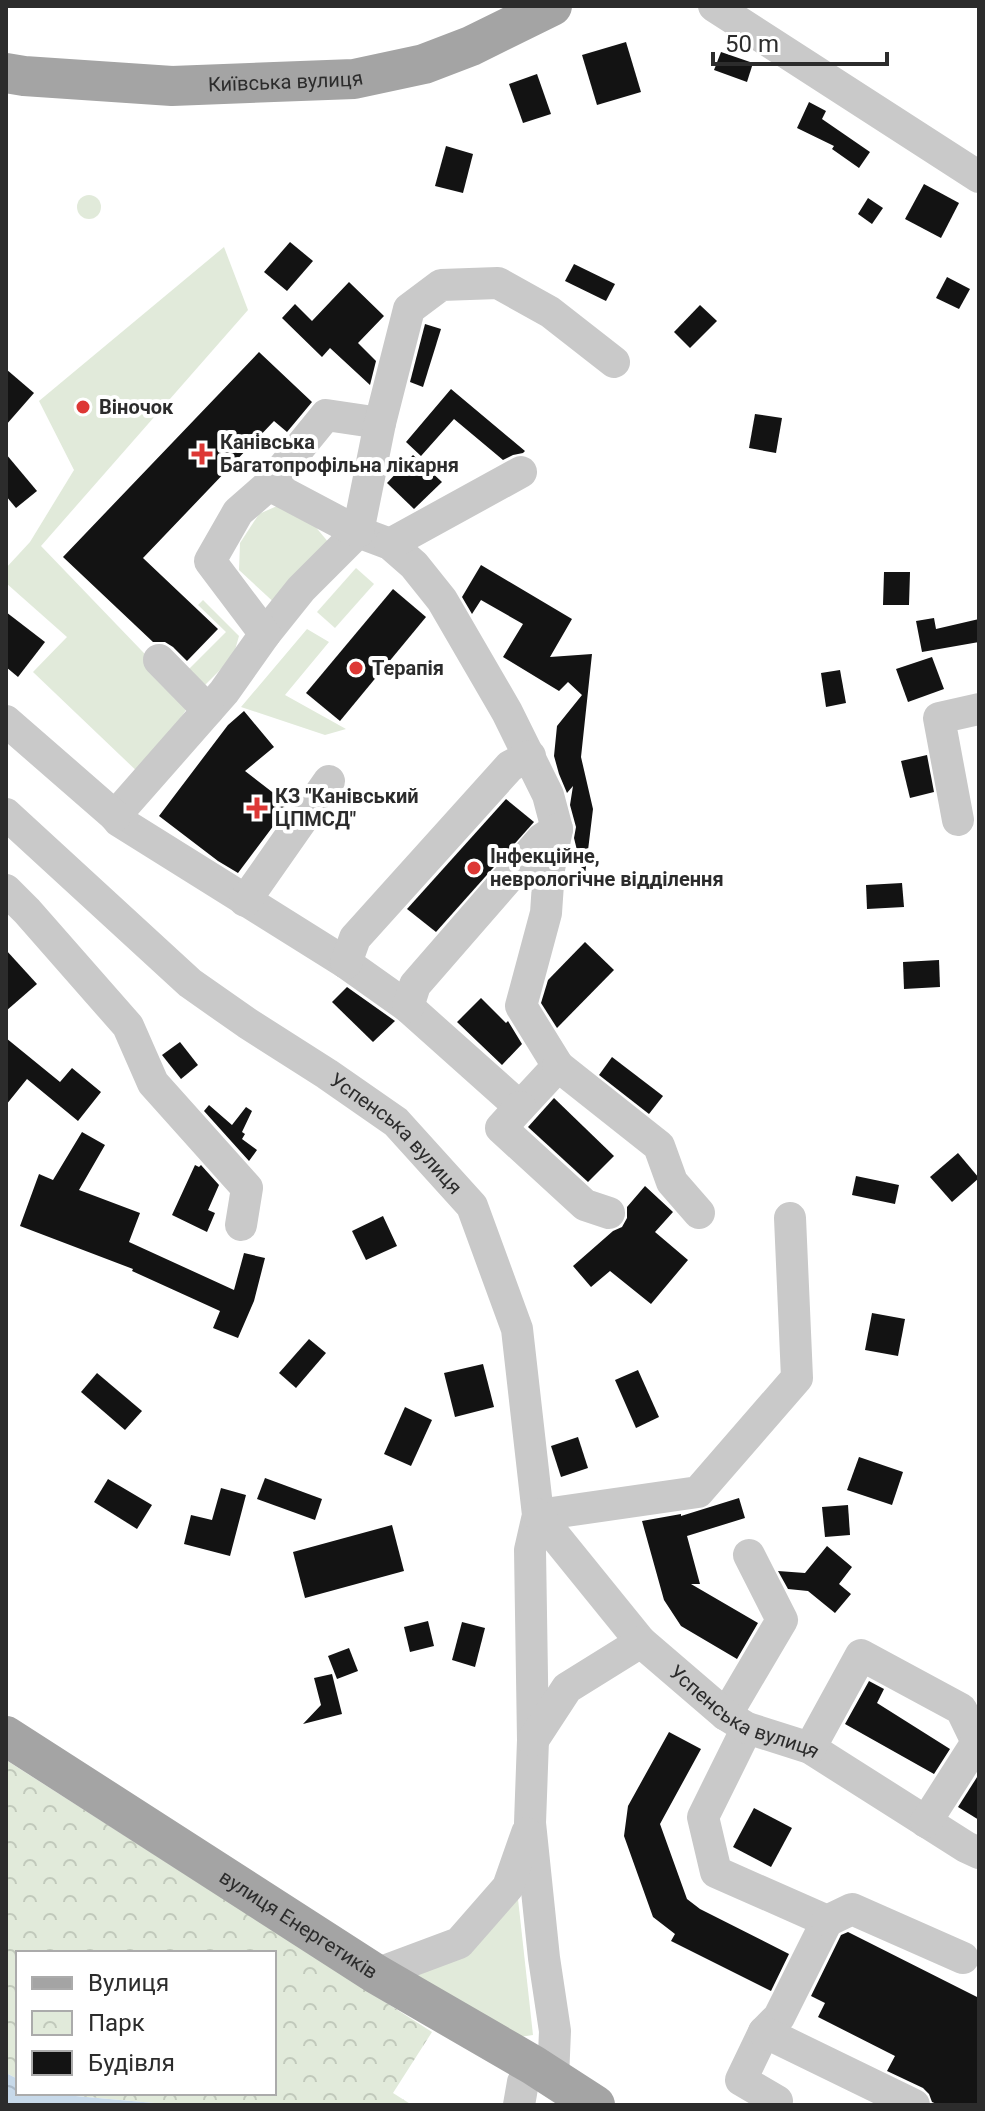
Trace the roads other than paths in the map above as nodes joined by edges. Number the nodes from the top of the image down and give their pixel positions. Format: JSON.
{"nodes":[{"id":1,"x":552,"y":6,"type":"edge"},
{"id":2,"x":714,"y":6,"type":"edge"},
{"id":3,"x":6,"y":73,"type":"edge"},
{"id":4,"x":979,"y":177,"type":"edge"},
{"id":5,"x":614,"y":362,"type":"dead end"},
{"id":6,"x":380,"y":423,"type":"junction"},
{"id":7,"x":521,"y":472,"type":"dead end"},
{"id":8,"x":269,"y":485,"type":"junction"},
{"id":9,"x":358,"y":532,"type":"junction"},
{"id":10,"x":390,"y":544,"type":"junction"},
{"id":11,"x":265,"y":634,"type":"junction"},
{"id":12,"x":159,"y":660,"type":"dead end"},
{"id":13,"x":979,"y":709,"type":"edge"},
{"id":14,"x":208,"y":710,"type":"junction"},
{"id":15,"x":6,"y":721,"type":"edge"},
{"id":16,"x":530,"y":756,"type":"junction"},
{"id":17,"x":329,"y":781,"type":"dead end"},
{"id":18,"x":6,"y":814,"type":"edge"},
{"id":19,"x":115,"y":816,"type":"junction"},
{"id":20,"x":958,"y":820,"type":"dead end"},
{"id":21,"x":557,"y":829,"type":"junction"},
{"id":22,"x":6,"y":890,"type":"edge"},
{"id":23,"x":245,"y":901,"type":"junction"},
{"id":24,"x":346,"y":963,"type":"junction"},
{"id":25,"x":408,"y":1007,"type":"junction"},
{"id":26,"x":558,"y":1066,"type":"junction"},
{"id":27,"x":520,"y":1107,"type":"junction"},
{"id":28,"x":609,"y":1213,"type":"dead end"},
{"id":29,"x":699,"y":1213,"type":"dead end"},
{"id":30,"x":790,"y":1218,"type":"dead end"},
{"id":31,"x":241,"y":1225,"type":"dead end"},
{"id":32,"x":538,"y":1515,"type":"junction"},
{"id":33,"x":749,"y":1555,"type":"dead end"},
{"id":34,"x":641,"y":1642,"type":"junction"},
{"id":35,"x":736,"y":1722,"type":"junction"},
{"id":36,"x":6,"y":1736,"type":"edge"},
{"id":37,"x":533,"y":1740,"type":"junction"},
{"id":38,"x":978,"y":1743,"type":"edge"},
{"id":39,"x":810,"y":1748,"type":"junction"},
{"id":40,"x":926,"y":1822,"type":"junction"},
{"id":41,"x":530,"y":1823,"type":"junction"},
{"id":42,"x":979,"y":1853,"type":"edge"},
{"id":43,"x":827,"y":1921,"type":"junction"},
{"id":44,"x":963,"y":1958,"type":"dead end"},
{"id":45,"x":376,"y":1974,"type":"junction"},
{"id":46,"x":764,"y":2032,"type":"junction"},
{"id":47,"x":543,"y":2072,"type":"junction"},
{"id":48,"x":519,"y":2105,"type":"edge"},
{"id":49,"x":595,"y":2105,"type":"edge"},
{"id":50,"x":775,"y":2105,"type":"edge"},
{"id":51,"x":914,"y":2105,"type":"edge"}],
"edges":[{"from":1,"to":3,"type":"main road","name":"Київська вулиця"},
{"from":2,"to":4,"type":"street"},
{"from":5,"to":6,"type":"street"},
{"from":6,"to":8,"type":"street"},
{"from":6,"to":9,"type":"street"},
{"from":7,"to":10,"type":"street"},
{"from":8,"to":9,"type":"street"},
{"from":8,"to":11,"type":"street"},
{"from":9,"to":10,"type":"street"},
{"from":9,"to":11,"type":"street"},
{"from":10,"to":16,"type":"street"},
{"from":11,"to":14,"type":"street"},
{"from":12,"to":14,"type":"street"},
{"from":13,"to":20,"type":"street"},
{"from":14,"to":19,"type":"street"},
{"from":15,"to":19,"type":"street"},
{"from":16,"to":21,"type":"street"},
{"from":16,"to":24,"type":"street"},
{"from":17,"to":23,"type":"street"},
{"from":18,"to":32,"type":"street","name":"Успенська вулиця"},
{"from":19,"to":23,"type":"street"},
{"from":21,"to":25,"type":"street"},
{"from":21,"to":26,"type":"street"},
{"from":22,"to":31,"type":"street"},
{"from":23,"to":24,"type":"street"},
{"from":24,"to":25,"type":"street"},
{"from":25,"to":27,"type":"street"},
{"from":26,"to":27,"type":"street"},
{"from":26,"to":29,"type":"street"},
{"from":27,"to":28,"type":"street"},
{"from":30,"to":32,"type":"street"},
{"from":32,"to":34,"type":"street","name":"Успенська вулиця"},
{"from":32,"to":37,"type":"street","name":"Успенська вулиця"},
{"from":33,"to":35,"type":"street"},
{"from":34,"to":35,"type":"street","name":"Успенська вулиця"},
{"from":34,"to":37,"type":"street"},
{"from":35,"to":39,"type":"street","name":"Успенська вулиця"},
{"from":35,"to":43,"type":"street"},
{"from":36,"to":45,"type":"main road","name":"вулиця Енергетиків"},
{"from":37,"to":41,"type":"street","name":"Успенська вулиця"},
{"from":38,"to":39,"type":"street"},
{"from":38,"to":40,"type":"street"},
{"from":39,"to":40,"type":"street","name":"Успенська вулиця"},
{"from":40,"to":42,"type":"street","name":"Успенська вулиця"},
{"from":41,"to":45,"type":"street"},
{"from":41,"to":47,"type":"street","name":"Успенська вулиця"},
{"from":43,"to":44,"type":"street"},
{"from":43,"to":46,"type":"street"},
{"from":45,"to":47,"type":"main road","name":"вулиця Енергетиків"},
{"from":46,"to":50,"type":"street"},
{"from":46,"to":51,"type":"street"},
{"from":47,"to":48,"type":"street","name":"Успенська вулиця"},
{"from":47,"to":49,"type":"main road","name":"вулиця Енергетиків"}]}
